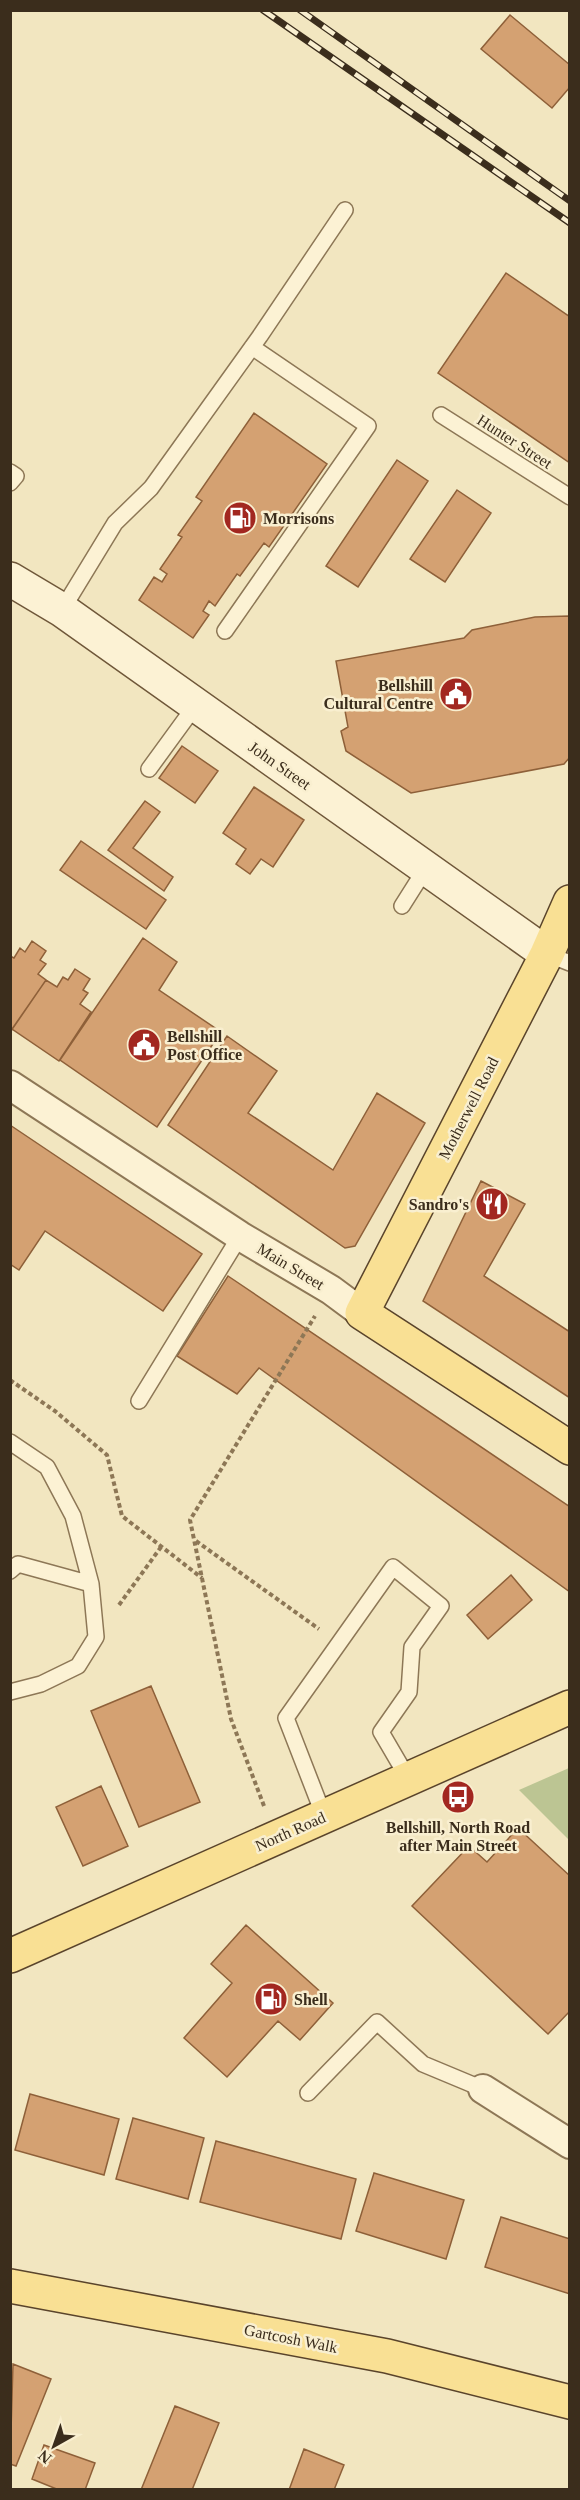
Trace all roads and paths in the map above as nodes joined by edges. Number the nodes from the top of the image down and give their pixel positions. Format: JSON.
{"nodes":[{"id":1,"x":345,"y":210,"type":"dead end"},
{"id":2,"x":252,"y":347,"type":"junction"},
{"id":3,"x":441,"y":415,"type":"dead end"},
{"id":4,"x":10,"y":472,"type":"edge"},
{"id":5,"x":10,"y":483,"type":"edge"},
{"id":6,"x":570,"y":497,"type":"edge"},
{"id":7,"x":10,"y":579,"type":"edge"},
{"id":8,"x":62,"y":610,"type":"junction"},
{"id":9,"x":225,"y":631,"type":"dead end"},
{"id":10,"x":195,"y":706,"type":"junction"},
{"id":11,"x":149,"y":769,"type":"dead end"},
{"id":12,"x":426,"y":868,"type":"junction"},
{"id":13,"x":570,"y":902,"type":"edge"},
{"id":14,"x":402,"y":906,"type":"dead end"},
{"id":15,"x":559,"y":958,"type":"edge"},
{"id":16,"x":10,"y":1085,"type":"edge"},
{"id":17,"x":240,"y":1236,"type":"junction"},
{"id":18,"x":331,"y":1290,"type":"junction"},
{"id":19,"x":362,"y":1313,"type":"junction"},
{"id":20,"x":10,"y":1380,"type":"edge"},
{"id":21,"x":139,"y":1401,"type":"dead end"},
{"id":22,"x":10,"y":1442,"type":"edge"},
{"id":23,"x":570,"y":1448,"type":"edge"},
{"id":24,"x":194,"y":1540,"type":"junction"},
{"id":25,"x":161,"y":1547,"type":"junction"},
{"id":26,"x":10,"y":1570,"type":"edge"},
{"id":27,"x":202,"y":1578,"type":"junction"},
{"id":28,"x":91,"y":1584,"type":"junction"},
{"id":29,"x":96,"y":1637,"type":"junction"},
{"id":30,"x":339,"y":1643,"type":"junction"},
{"id":31,"x":10,"y":1692,"type":"edge"},
{"id":32,"x":570,"y":1707,"type":"edge"},
{"id":33,"x":409,"y":1780,"type":"junction"},
{"id":34,"x":324,"y":1816,"type":"junction"},
{"id":35,"x":276,"y":1838,"type":"junction"},
{"id":36,"x":10,"y":1956,"type":"edge"},
{"id":37,"x":483,"y":2089,"type":"joint"},
{"id":38,"x":308,"y":2093,"type":"dead end"},
{"id":39,"x":570,"y":2144,"type":"edge"},
{"id":40,"x":10,"y":2286,"type":"edge"},
{"id":41,"x":570,"y":2402,"type":"edge"}],
"edges":[{"from":1,"to":2,"type":"lane"},
{"from":2,"to":8,"type":"lane"},
{"from":2,"to":9,"type":"lane"},
{"from":3,"to":6,"type":"lane","name":"Hunter Street"},
{"from":4,"to":5,"type":"lane"},
{"from":7,"to":8,"type":"street","name":"John Street"},
{"from":8,"to":10,"type":"street","name":"John Street"},
{"from":10,"to":11,"type":"lane"},
{"from":10,"to":12,"type":"street","name":"John Street"},
{"from":12,"to":14,"type":"lane"},
{"from":12,"to":15,"type":"street","name":"John Street"},
{"from":13,"to":15,"type":"main road","name":"Motherwell Road"},
{"from":15,"to":19,"type":"main road","name":"Motherwell Road"},
{"from":16,"to":17,"type":"street","name":"Main Street"},
{"from":17,"to":18,"type":"street","name":"Main Street"},
{"from":17,"to":21,"type":"lane"},
{"from":18,"to":19,"type":"street","name":"Main Street"},
{"from":18,"to":24,"type":"path"},
{"from":19,"to":23,"type":"main road","name":"Main Street"},
{"from":20,"to":25,"type":"path"},
{"from":22,"to":28,"type":"lane"},
{"from":24,"to":27,"type":"path"},
{"from":24,"to":30,"type":"path"},
{"from":25,"to":27,"type":"path"},
{"from":25,"to":29,"type":"path"},
{"from":26,"to":28,"type":"lane"},
{"from":27,"to":35,"type":"path"},
{"from":28,"to":29,"type":"lane"},
{"from":29,"to":31,"type":"lane"},
{"from":30,"to":33,"type":"lane"},
{"from":30,"to":34,"type":"lane"},
{"from":32,"to":33,"type":"main road","name":"North Road"},
{"from":33,"to":34,"type":"main road","name":"North Road"},
{"from":34,"to":35,"type":"main road","name":"North Road"},
{"from":35,"to":36,"type":"main road","name":"North Road"},
{"from":37,"to":38,"type":"lane"},
{"from":37,"to":39,"type":"street"},
{"from":40,"to":41,"type":"main road","name":"Gartcosh Walk"}]}
